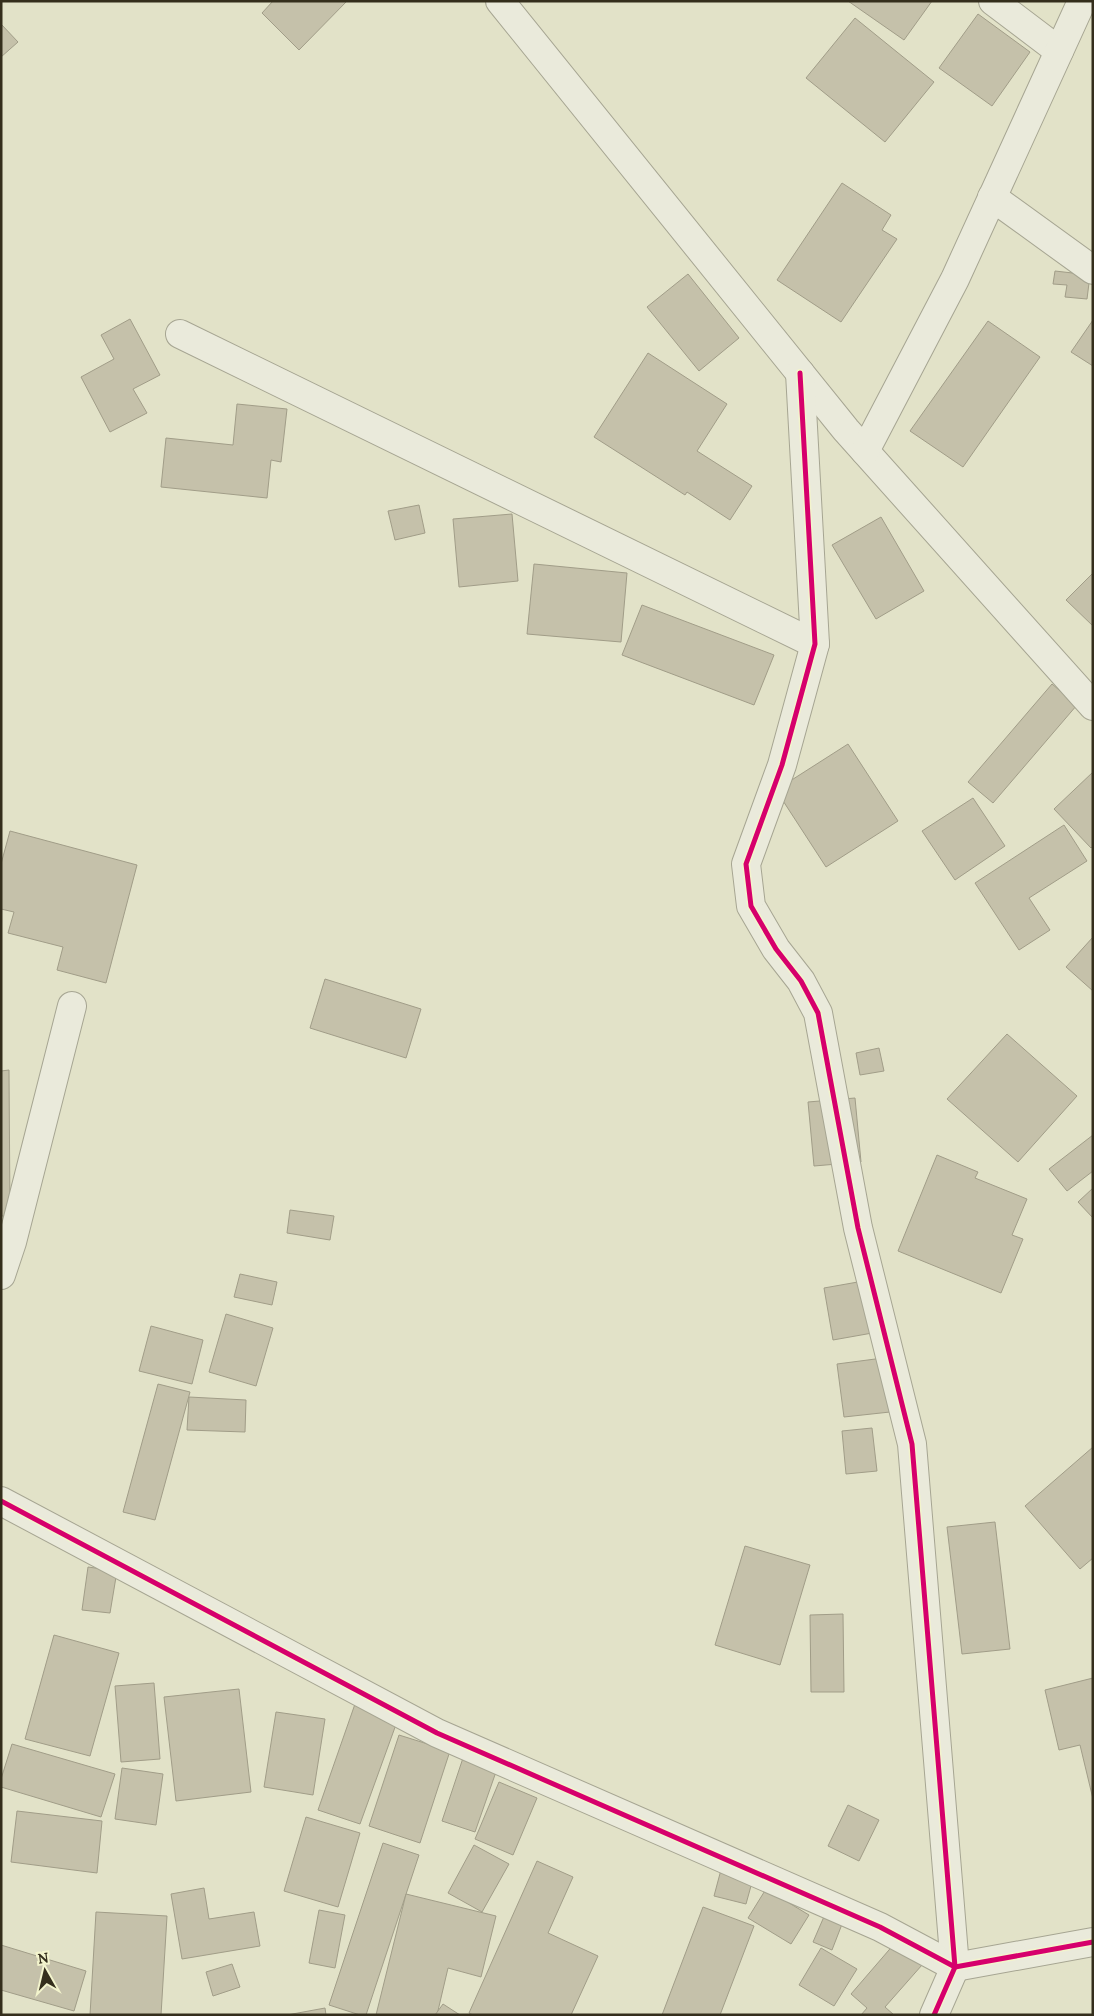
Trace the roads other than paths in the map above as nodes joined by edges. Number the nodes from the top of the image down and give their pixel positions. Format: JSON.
{"nodes":[{"id":1,"x":500,"y":1,"type":"edge"},
{"id":2,"x":993,"y":1,"type":"edge"},
{"id":3,"x":1082,"y":1,"type":"edge"},
{"id":4,"x":1059,"y":51,"type":"junction"},
{"id":5,"x":992,"y":197,"type":"junction"},
{"id":6,"x":1093,"y":270,"type":"edge"},
{"id":7,"x":180,"y":334,"type":"dead end"},
{"id":8,"x":800,"y":373,"type":"junction"},
{"id":9,"x":865,"y":451,"type":"junction"},
{"id":10,"x":815,"y":644,"type":"junction"},
{"id":11,"x":1093,"y":706,"type":"edge"},
{"id":12,"x":72,"y":1006,"type":"dead end"},
{"id":13,"x":1,"y":1275,"type":"edge"},
{"id":14,"x":1,"y":1501,"type":"edge"},
{"id":15,"x":1093,"y":1942,"type":"edge"},
{"id":16,"x":955,"y":1967,"type":"junction"},
{"id":17,"x":934,"y":2015,"type":"edge"}],
"edges":[{"from":1,"to":8,"type":"street"},
{"from":2,"to":4,"type":"street"},
{"from":3,"to":4,"type":"street"},
{"from":4,"to":5,"type":"street"},
{"from":5,"to":6,"type":"street"},
{"from":5,"to":9,"type":"street"},
{"from":7,"to":10,"type":"street"},
{"from":8,"to":9,"type":"street"},
{"from":8,"to":10,"type":"street"},
{"from":9,"to":11,"type":"street"},
{"from":10,"to":16,"type":"street"},
{"from":12,"to":13,"type":"street"},
{"from":14,"to":16,"type":"street"},
{"from":15,"to":16,"type":"street"},
{"from":16,"to":17,"type":"street"}]}
